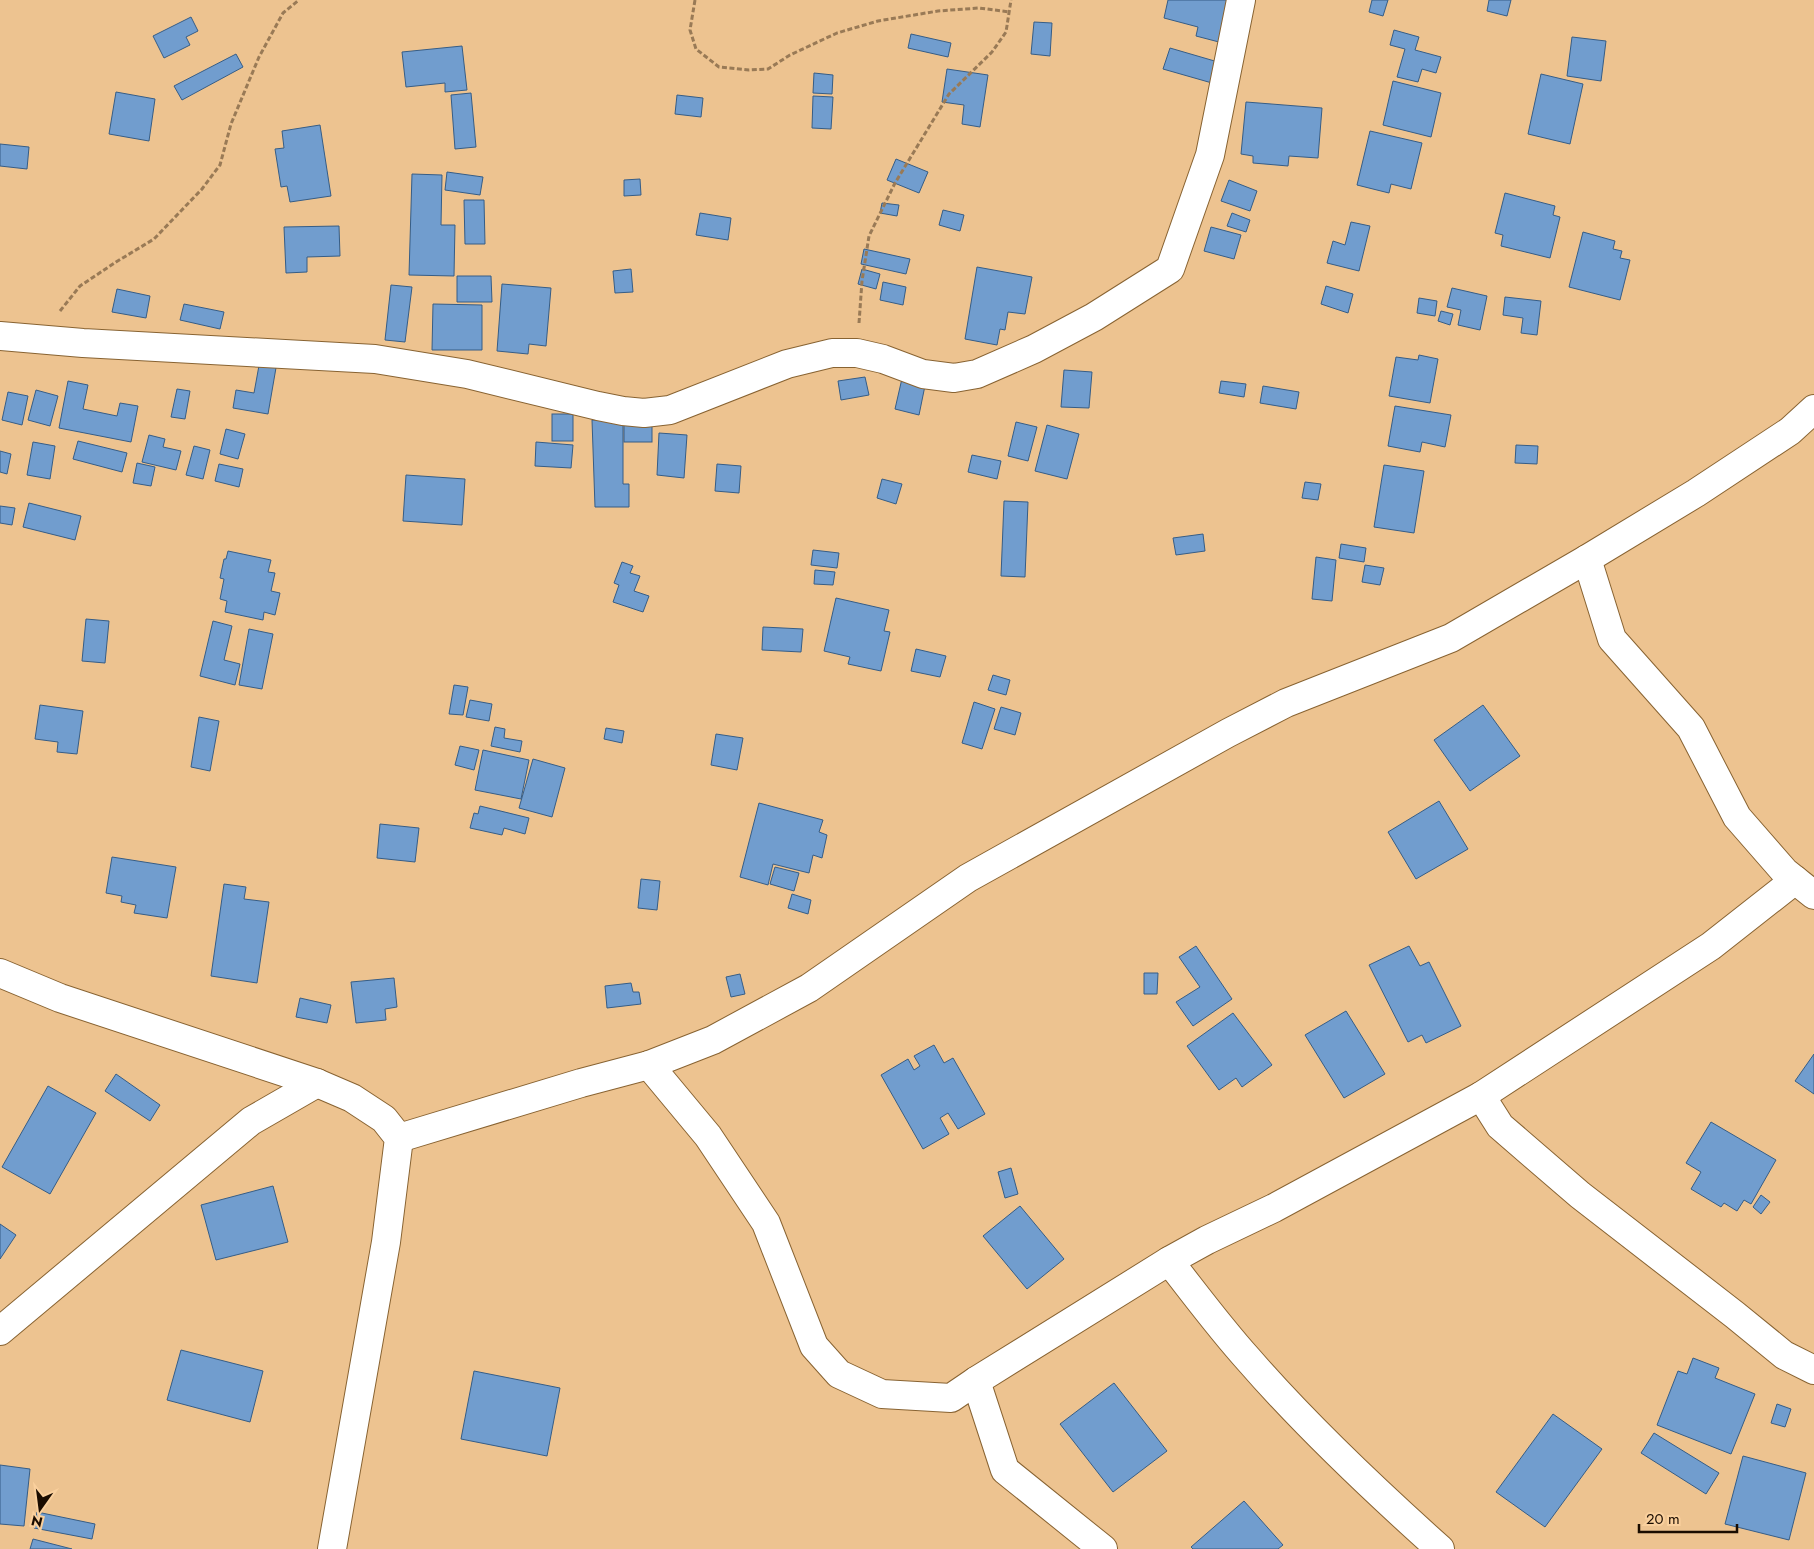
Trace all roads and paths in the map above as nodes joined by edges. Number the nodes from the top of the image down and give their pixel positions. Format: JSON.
{"nodes":[{"id":1,"x":299,"y":0,"type":"edge"},
{"id":2,"x":695,"y":0,"type":"edge"},
{"id":3,"x":1011,"y":0,"type":"edge"},
{"id":4,"x":1241,"y":0,"type":"edge"},
{"id":5,"x":1010,"y":12,"type":"junction"},
{"id":6,"x":0,"y":336,"type":"edge"},
{"id":7,"x":37,"y":338,"type":"junction"},
{"id":8,"x":857,"y":353,"type":"junction"},
{"id":9,"x":1811,"y":416,"type":"edge"},
{"id":10,"x":1587,"y":559,"type":"junction"},
{"id":11,"x":1805,"y":887,"type":"edge"},
{"id":12,"x":0,"y":973,"type":"edge"},
{"id":13,"x":649,"y":1065,"type":"junction"},
{"id":14,"x":317,"y":1083,"type":"junction"},
{"id":15,"x":1481,"y":1096,"type":"junction"},
{"id":16,"x":398,"y":1138,"type":"junction"},
{"id":17,"x":1169,"y":1262,"type":"junction"},
{"id":18,"x":0,"y":1330,"type":"edge"},
{"id":19,"x":1814,"y":1370,"type":"edge"},
{"id":20,"x":976,"y":1381,"type":"junction"},
{"id":21,"x":332,"y":1549,"type":"edge"},
{"id":22,"x":1103,"y":1549,"type":"edge"},
{"id":23,"x":1440,"y":1549,"type":"edge"}],
"edges":[{"from":1,"to":7,"type":"path"},
{"from":2,"to":5,"type":"path"},
{"from":3,"to":5,"type":"path"},
{"from":4,"to":8,"type":"street"},
{"from":5,"to":8,"type":"path"},
{"from":6,"to":7,"type":"street"},
{"from":7,"to":8,"type":"street"},
{"from":9,"to":10,"type":"street"},
{"from":10,"to":11,"type":"street"},
{"from":10,"to":13,"type":"street"},
{"from":11,"to":15,"type":"street"},
{"from":12,"to":14,"type":"street"},
{"from":13,"to":16,"type":"street"},
{"from":13,"to":20,"type":"street"},
{"from":14,"to":16,"type":"street"},
{"from":14,"to":18,"type":"street"},
{"from":15,"to":17,"type":"street"},
{"from":15,"to":19,"type":"street"},
{"from":16,"to":21,"type":"street"},
{"from":17,"to":20,"type":"street"},
{"from":17,"to":23,"type":"street"},
{"from":20,"to":22,"type":"street"}]}
